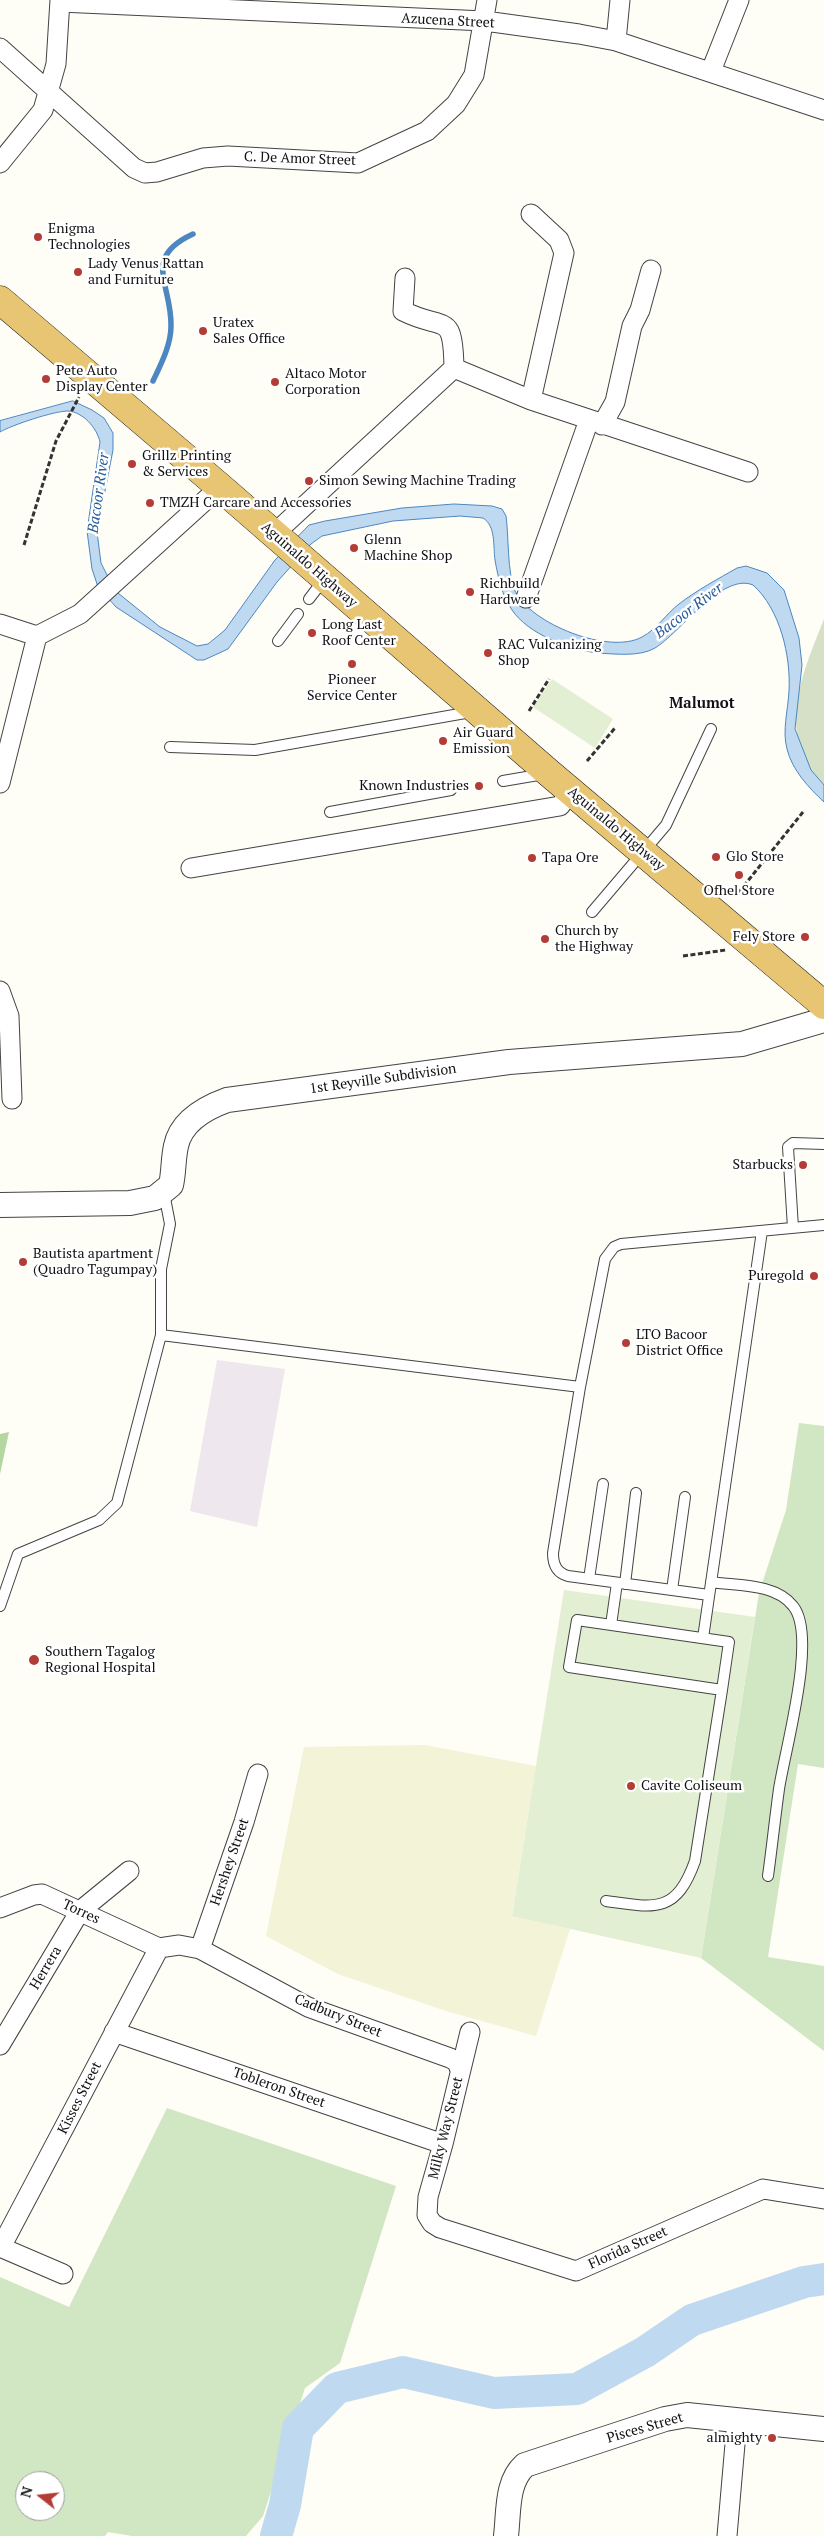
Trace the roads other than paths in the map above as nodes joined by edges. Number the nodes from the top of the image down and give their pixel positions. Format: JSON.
{"nodes":[{"id":1,"x":487,"y":0,"type":"edge"},
{"id":2,"x":620,"y":0,"type":"edge"},
{"id":3,"x":739,"y":0,"type":"edge"},
{"id":4,"x":60,"y":1,"type":"edge"},
{"id":5,"x":170,"y":4,"type":"edge"},
{"id":6,"x":485,"y":22,"type":"junction"},
{"id":7,"x":616,"y":41,"type":"junction"},
{"id":8,"x":0,"y":48,"type":"edge"},
{"id":9,"x":711,"y":71,"type":"junction"},
{"id":10,"x":49,"y":91,"type":"junction"},
{"id":11,"x":824,"y":110,"type":"edge"},
{"id":12,"x":0,"y":163,"type":"edge"},
{"id":13,"x":531,"y":214,"type":"dead end"},
{"id":14,"x":651,"y":270,"type":"dead end"},
{"id":15,"x":405,"y":278,"type":"dead end"},
{"id":16,"x":2,"y":306,"type":"edge"},
{"id":17,"x":454,"y":368,"type":"junction"},
{"id":18,"x":531,"y":400,"type":"junction"},
{"id":19,"x":595,"y":422,"type":"junction"},
{"id":20,"x":748,"y":472,"type":"dead end"},
{"id":21,"x":220,"y":487,"type":"junction"},
{"id":22,"x":274,"y":534,"type":"junction"},
{"id":23,"x":526,"y":598,"type":"dead end"},
{"id":24,"x":298,"y":614,"type":"dead end"},
{"id":25,"x":0,"y":624,"type":"edge"},
{"id":26,"x":37,"y":636,"type":"junction"},
{"id":27,"x":278,"y":641,"type":"dead end"},
{"id":28,"x":477,"y":711,"type":"junction"},
{"id":29,"x":711,"y":729,"type":"dead end"},
{"id":30,"x":6,"y":735,"type":"edge"},
{"id":31,"x":170,"y":747,"type":"dead end"},
{"id":32,"x":549,"y":773,"type":"junction"},
{"id":33,"x":503,"y":781,"type":"dead end"},
{"id":34,"x":0,"y":783,"type":"edge"},
{"id":35,"x":452,"y":790,"type":"dead end"},
{"id":36,"x":571,"y":791,"type":"junction"},
{"id":37,"x":330,"y":812,"type":"dead end"},
{"id":38,"x":644,"y":851,"type":"junction"},
{"id":39,"x":191,"y":868,"type":"dead end"},
{"id":40,"x":592,"y":912,"type":"dead end"},
{"id":41,"x":0,"y":991,"type":"edge"},
{"id":42,"x":824,"y":1005,"type":"edge"},
{"id":43,"x":824,"y":1020,"type":"edge"},
{"id":44,"x":5,"y":1065,"type":"edge"},
{"id":45,"x":12,"y":1099,"type":"dead end"},
{"id":46,"x":824,"y":1144,"type":"edge"},
{"id":47,"x":164,"y":1192,"type":"junction"},
{"id":48,"x":0,"y":1205,"type":"edge"},
{"id":49,"x":824,"y":1225,"type":"edge"},
{"id":50,"x":793,"y":1228,"type":"junction"},
{"id":51,"x":762,"y":1231,"type":"junction"},
{"id":52,"x":161,"y":1335,"type":"junction"},
{"id":53,"x":580,"y":1386,"type":"junction"},
{"id":54,"x":603,"y":1484,"type":"dead end"},
{"id":55,"x":636,"y":1493,"type":"dead end"},
{"id":56,"x":685,"y":1497,"type":"dead end"},
{"id":57,"x":589,"y":1579,"type":"junction"},
{"id":58,"x":711,"y":1582,"type":"junction"},
{"id":59,"x":621,"y":1583,"type":"junction"},
{"id":60,"x":672,"y":1590,"type":"junction"},
{"id":61,"x":709,"y":1595,"type":"junction"},
{"id":62,"x":0,"y":1606,"type":"edge"},
{"id":63,"x":611,"y":1625,"type":"junction"},
{"id":64,"x":703,"y":1638,"type":"junction"},
{"id":65,"x":722,"y":1690,"type":"junction"},
{"id":66,"x":258,"y":1774,"type":"dead end"},
{"id":67,"x":129,"y":1870,"type":"dead end"},
{"id":68,"x":768,"y":1876,"type":"dead end"},
{"id":69,"x":606,"y":1901,"type":"dead end"},
{"id":70,"x":0,"y":1908,"type":"edge"},
{"id":71,"x":80,"y":1911,"type":"junction"},
{"id":72,"x":160,"y":1948,"type":"junction"},
{"id":73,"x":200,"y":1949,"type":"junction"},
{"id":74,"x":6,"y":2022,"type":"edge"},
{"id":75,"x":114,"y":2032,"type":"junction"},
{"id":76,"x":470,"y":2032,"type":"dead end"},
{"id":77,"x":0,"y":2045,"type":"edge"},
{"id":78,"x":460,"y":2070,"type":"junction"},
{"id":79,"x":444,"y":2144,"type":"junction"},
{"id":80,"x":824,"y":2200,"type":"edge"},
{"id":81,"x":432,"y":2223,"type":"joint"},
{"id":82,"x":1,"y":2247,"type":"edge"},
{"id":83,"x":63,"y":2274,"type":"dead end"},
{"id":84,"x":737,"y":2421,"type":"junction"},
{"id":85,"x":824,"y":2429,"type":"edge"},
{"id":86,"x":506,"y":2536,"type":"edge"},
{"id":87,"x":727,"y":2536,"type":"edge"}],
"edges":[{"from":1,"to":6,"type":"street","name":"C. De Amor Street"},
{"from":2,"to":7,"type":"street"},
{"from":3,"to":9,"type":"street"},
{"from":4,"to":5,"type":"street","name":"Azucena Street"},
{"from":4,"to":10,"type":"street"},
{"from":5,"to":6,"type":"street","name":"Azucena Street"},
{"from":6,"to":7,"type":"street","name":"Azucena Street"},
{"from":6,"to":10,"type":"street","name":"C. De Amor Street"},
{"from":7,"to":9,"type":"street","name":"Azucena Street"},
{"from":8,"to":10,"type":"street"},
{"from":9,"to":11,"type":"street","name":"Azucena Street"},
{"from":10,"to":12,"type":"street"},
{"from":13,"to":18,"type":"street"},
{"from":14,"to":19,"type":"street"},
{"from":15,"to":17,"type":"street"},
{"from":16,"to":21,"type":"highway","name":"Aguinaldo Highway"},
{"from":17,"to":18,"type":"street"},
{"from":17,"to":22,"type":"street"},
{"from":18,"to":19,"type":"street"},
{"from":19,"to":20,"type":"street"},
{"from":19,"to":23,"type":"street"},
{"from":21,"to":22,"type":"highway","name":"Aguinaldo Highway"},
{"from":21,"to":26,"type":"street"},
{"from":22,"to":28,"type":"highway","name":"Aguinaldo Highway"},
{"from":24,"to":27,"type":"lane"},
{"from":25,"to":26,"type":"street"},
{"from":26,"to":30,"type":"street"},
{"from":28,"to":31,"type":"lane"},
{"from":28,"to":32,"type":"highway","name":"Aguinaldo Highway"},
{"from":29,"to":38,"type":"lane"},
{"from":30,"to":34,"type":"street"},
{"from":32,"to":33,"type":"lane"},
{"from":32,"to":36,"type":"highway","name":"Aguinaldo Highway"},
{"from":35,"to":37,"type":"lane"},
{"from":36,"to":38,"type":"highway","name":"Aguinaldo Highway"},
{"from":36,"to":39,"type":"street"},
{"from":38,"to":40,"type":"lane"},
{"from":38,"to":42,"type":"highway","name":"Aguinaldo Highway"},
{"from":41,"to":44,"type":"street"},
{"from":43,"to":47,"type":"street","name":"1st Reyville Subdivision"},
{"from":44,"to":45,"type":"street"},
{"from":46,"to":50,"type":"lane"},
{"from":47,"to":48,"type":"street"},
{"from":47,"to":52,"type":"lane"},
{"from":49,"to":50,"type":"lane"},
{"from":50,"to":51,"type":"lane"},
{"from":51,"to":53,"type":"lane"},
{"from":51,"to":58,"type":"lane"},
{"from":52,"to":53,"type":"lane"},
{"from":52,"to":62,"type":"lane"},
{"from":53,"to":57,"type":"lane"},
{"from":54,"to":57,"type":"lane"},
{"from":55,"to":59,"type":"lane"},
{"from":56,"to":60,"type":"lane"},
{"from":57,"to":59,"type":"lane"},
{"from":58,"to":61,"type":"lane"},
{"from":58,"to":68,"type":"lane"},
{"from":59,"to":60,"type":"lane"},
{"from":59,"to":63,"type":"lane"},
{"from":60,"to":61,"type":"lane"},
{"from":61,"to":64,"type":"lane"},
{"from":63,"to":64,"type":"lane"},
{"from":63,"to":65,"type":"lane"},
{"from":64,"to":65,"type":"lane"},
{"from":65,"to":69,"type":"lane"},
{"from":66,"to":73,"type":"street","name":"Hershey Street"},
{"from":67,"to":71,"type":"street","name":"Herrera"},
{"from":70,"to":71,"type":"street","name":"Torres"},
{"from":71,"to":72,"type":"street","name":"Torres"},
{"from":71,"to":74,"type":"street","name":"Herrera"},
{"from":72,"to":73,"type":"street","name":"Cadbury Street"},
{"from":72,"to":75,"type":"street","name":"Kisses Street"},
{"from":73,"to":78,"type":"street","name":"Cadbury Street"},
{"from":74,"to":77,"type":"street","name":"Herrera"},
{"from":75,"to":79,"type":"street","name":"Tobleron Street"},
{"from":75,"to":82,"type":"street","name":"Kisses Street"},
{"from":76,"to":78,"type":"street","name":"Milky Way Street"},
{"from":78,"to":79,"type":"street","name":"Milky Way Street"},
{"from":79,"to":81,"type":"street","name":"Milky Way Street"},
{"from":80,"to":81,"type":"street","name":"Florida Street"},
{"from":82,"to":83,"type":"street"},
{"from":84,"to":85,"type":"street","name":"Pisces Street"},
{"from":84,"to":86,"type":"street","name":"Pisces Street"},
{"from":84,"to":87,"type":"street"}]}
